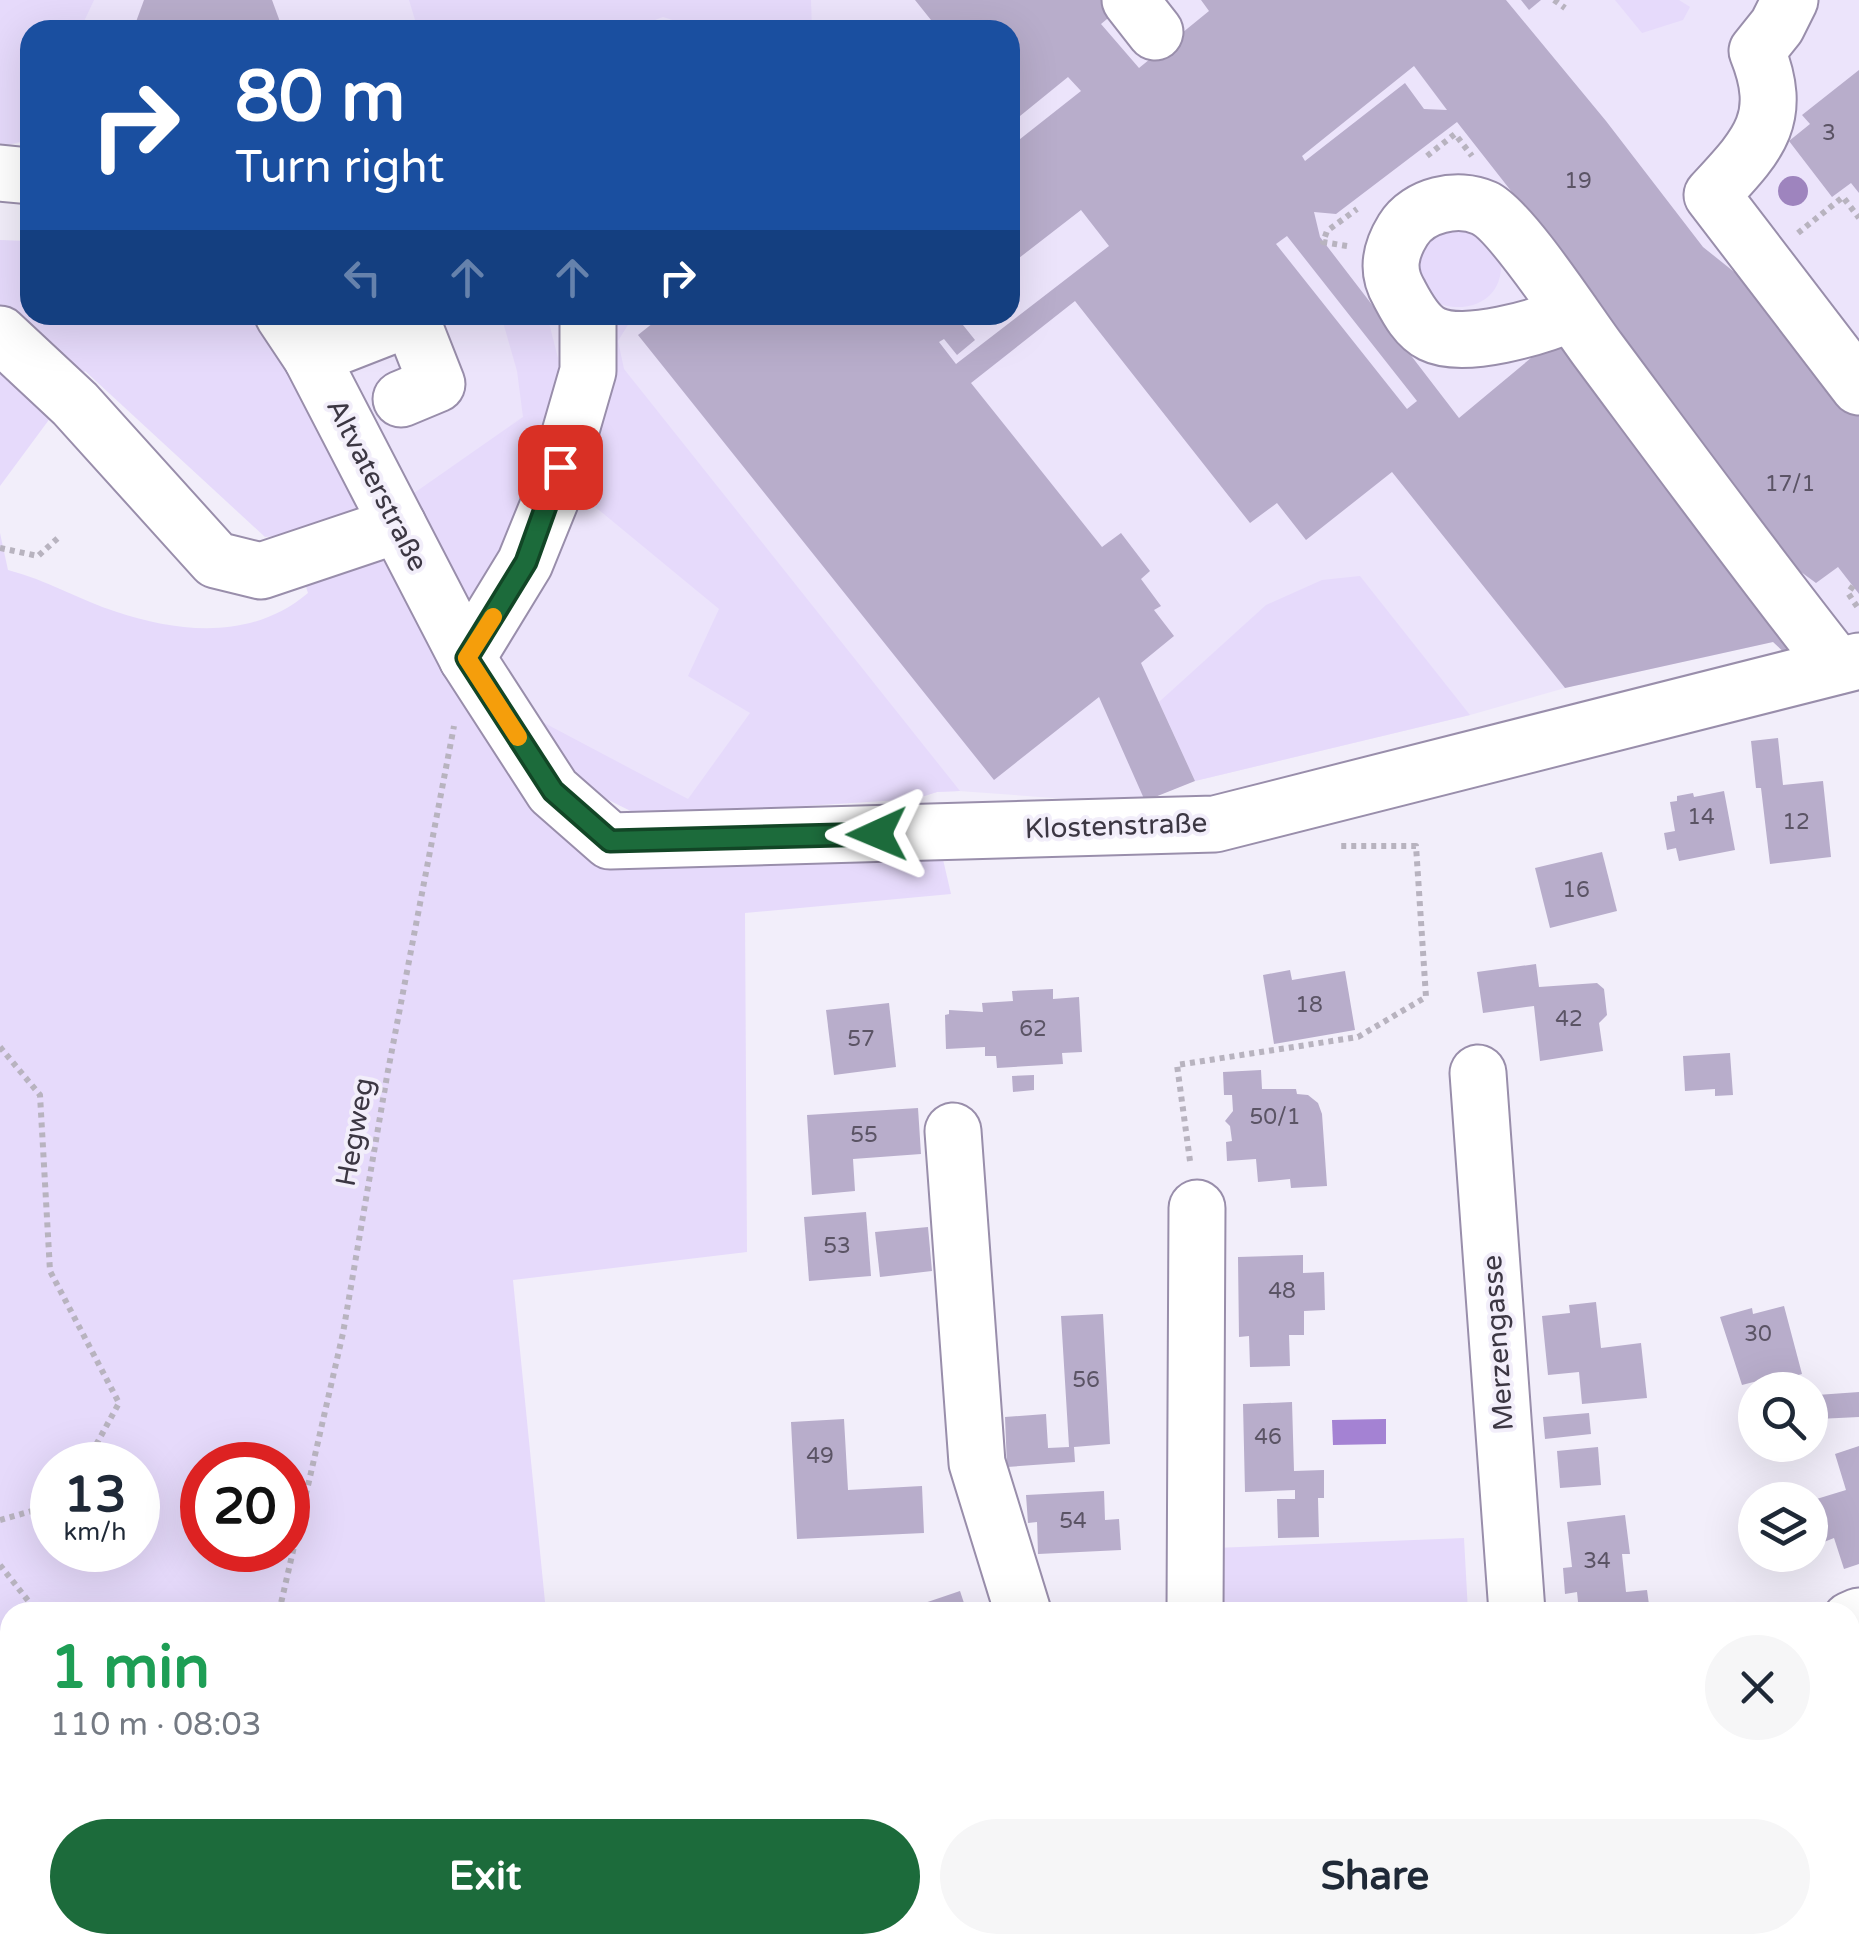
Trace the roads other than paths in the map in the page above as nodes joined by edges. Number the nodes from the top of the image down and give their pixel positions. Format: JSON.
{"nodes":[{"id":1,"x":1790,"y":0,"type":"edge"},
{"id":2,"x":1572,"y":312,"type":"dead end"},
{"id":3,"x":367,"y":325,"type":"edge"},
{"id":4,"x":414,"y":325,"type":"edge"},
{"id":5,"x":588,"y":325,"type":"edge"},
{"id":6,"x":0,"y":334,"type":"edge"},
{"id":7,"x":297,"y":336,"type":"edge"},
{"id":8,"x":1859,"y":387,"type":"edge"},
{"id":9,"x":401,"y":399,"type":"dead end"},
{"id":10,"x":398,"y":525,"type":"junction"},
{"id":11,"x":467,"y":658,"type":"junction"},
{"id":12,"x":1848,"y":664,"type":"edge"},
{"id":13,"x":1478,"y":1074,"type":"dead end"},
{"id":14,"x":953,"y":1131,"type":"dead end"},
{"id":15,"x":1197,"y":1208,"type":"road end"},
{"id":16,"x":1021,"y":1602,"type":"edge"},
{"id":17,"x":1195,"y":1602,"type":"edge"},
{"id":18,"x":1516,"y":1602,"type":"edge"}],
"edges":[{"from":1,"to":8,"type":"street"},
{"from":2,"to":12,"type":"street","name":"Klostenstraße"},
{"from":3,"to":7,"type":"street"},
{"from":4,"to":9,"type":"street"},
{"from":5,"to":11,"type":"street"},
{"from":6,"to":10,"type":"street"},
{"from":7,"to":10,"type":"street","name":"Altvaterstraße"},
{"from":10,"to":11,"type":"street","name":"Altvaterstraße"},
{"from":11,"to":12,"type":"street","name":"Klostenstraße"},
{"from":13,"to":18,"type":"street","name":"Merzengasse"},
{"from":14,"to":16,"type":"street"},
{"from":15,"to":17,"type":"street"}]}
